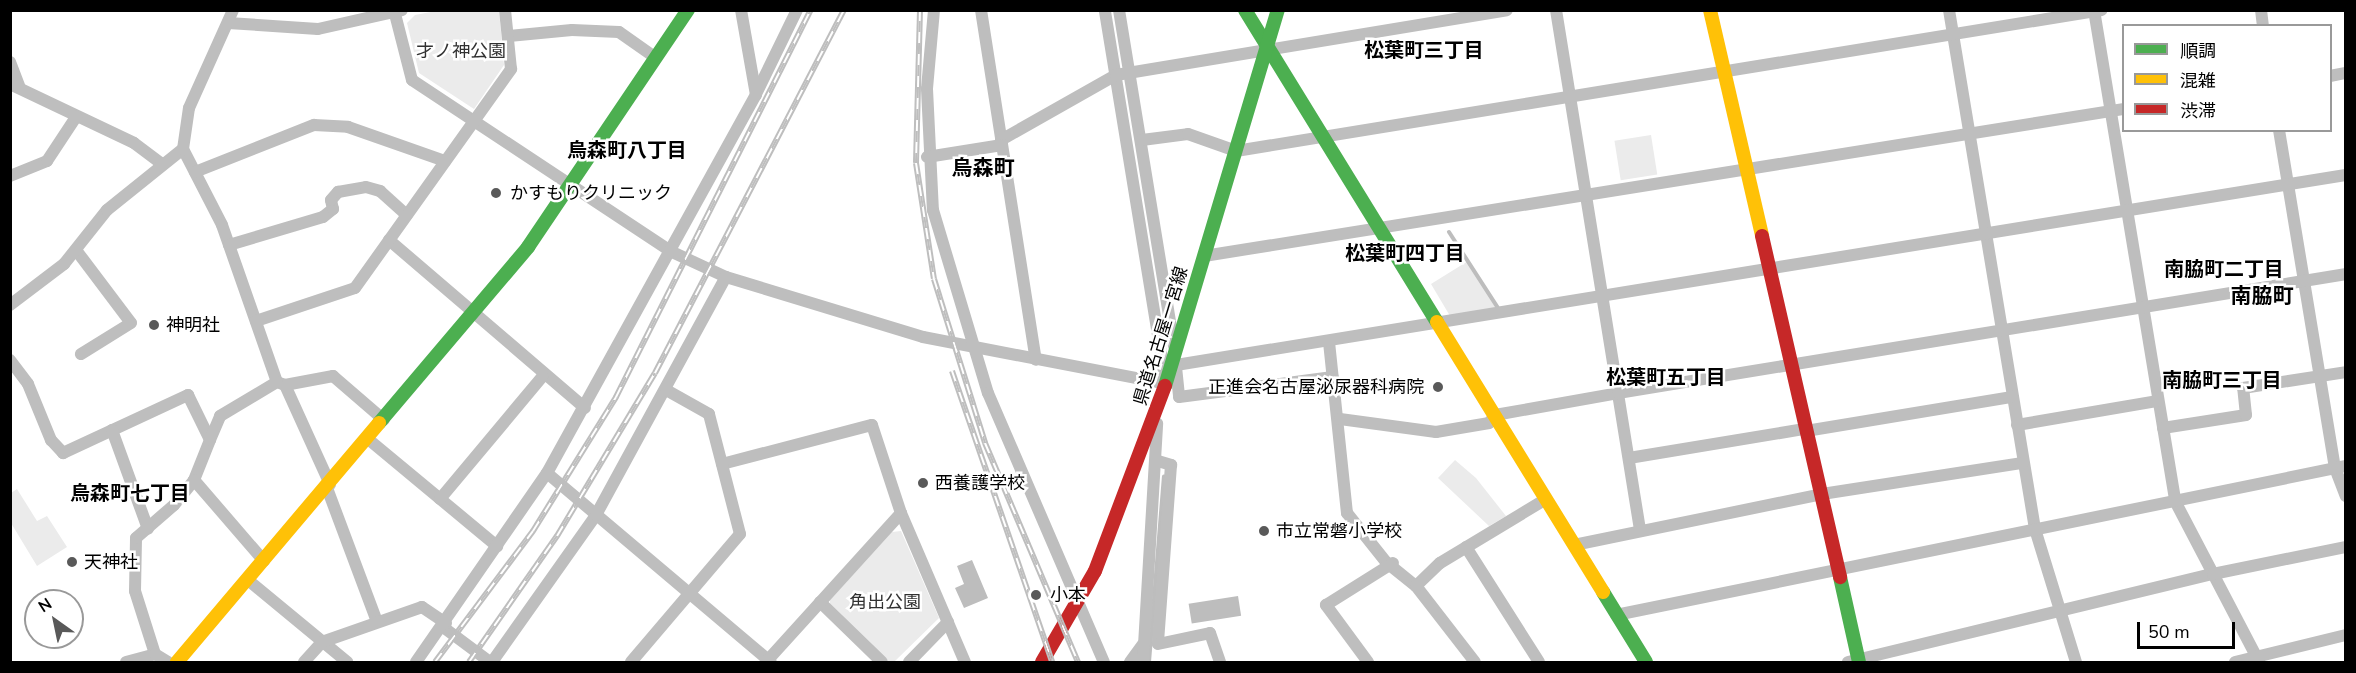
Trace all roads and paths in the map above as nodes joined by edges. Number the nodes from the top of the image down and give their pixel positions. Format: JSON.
{"nodes":[{"id":1,"x":233,"y":10,"type":"edge"},
{"id":2,"x":505,"y":10,"type":"edge"},
{"id":3,"x":688,"y":10,"type":"edge"},
{"id":4,"x":741,"y":10,"type":"edge"},
{"id":5,"x":797,"y":10,"type":"edge"},
{"id":6,"x":934,"y":10,"type":"edge"},
{"id":7,"x":981,"y":10,"type":"edge"},
{"id":8,"x":1105,"y":10,"type":"edge"},
{"id":9,"x":1119,"y":10,"type":"edge"},
{"id":10,"x":1245,"y":10,"type":"edge"},
{"id":11,"x":1278,"y":10,"type":"edge"},
{"id":12,"x":1507,"y":10,"type":"edge"},
{"id":13,"x":1556,"y":10,"type":"edge"},
{"id":14,"x":1710,"y":10,"type":"edge"},
{"id":15,"x":1949,"y":10,"type":"edge"},
{"id":16,"x":397,"y":11,"type":"edge"},
{"id":17,"x":2097,"y":11,"type":"edge"},
{"id":18,"x":228,"y":23,"type":"junction"},
{"id":19,"x":509,"y":36,"type":"junction"},
{"id":20,"x":1953,"y":36,"type":"junction"},
{"id":21,"x":1269,"y":49,"type":"junction"},
{"id":22,"x":656,"y":58,"type":"junction"},
{"id":23,"x":10,"y":62,"type":"edge"},
{"id":24,"x":1132,"y":72,"type":"junction"},
{"id":25,"x":1724,"y":73,"type":"junction"},
{"id":26,"x":1116,"y":75,"type":"junction"},
{"id":27,"x":15,"y":86,"type":"edge"},
{"id":28,"x":756,"y":95,"type":"junction"},
{"id":29,"x":1571,"y":99,"type":"junction"},
{"id":30,"x":2122,"y":109,"type":"edge"},
{"id":31,"x":2110,"y":111,"type":"junction"},
{"id":32,"x":76,"y":117,"type":"junction"},
{"id":33,"x":474,"y":121,"type":"junction"},
{"id":34,"x":2279,"y":132,"type":"edge"},
{"id":35,"x":1969,"y":135,"type":"junction"},
{"id":36,"x":1322,"y":138,"type":"junction"},
{"id":37,"x":1142,"y":140,"type":"junction"},
{"id":38,"x":1002,"y":142,"type":"junction"},
{"id":39,"x":183,"y":149,"type":"junction"},
{"id":40,"x":1236,"y":151,"type":"junction"},
{"id":41,"x":927,"y":157,"type":"junction"},
{"id":42,"x":446,"y":161,"type":"junction"},
{"id":43,"x":162,"y":164,"type":"junction"},
{"id":44,"x":1747,"y":171,"type":"junction"},
{"id":45,"x":195,"y":172,"type":"junction"},
{"id":46,"x":2346,"y":175,"type":"edge"},
{"id":47,"x":10,"y":176,"type":"edge"},
{"id":48,"x":2288,"y":184,"type":"junction"},
{"id":49,"x":572,"y":186,"type":"junction"},
{"id":50,"x":1587,"y":196,"type":"junction"},
{"id":51,"x":2127,"y":212,"type":"junction"},
{"id":52,"x":407,"y":214,"type":"junction"},
{"id":53,"x":1379,"y":228,"type":"junction"},
{"id":54,"x":1986,"y":234,"type":"junction"},
{"id":55,"x":389,"y":240,"type":"junction"},
{"id":56,"x":229,"y":245,"type":"junction"},
{"id":57,"x":76,"y":250,"type":"junction"},
{"id":58,"x":670,"y":251,"type":"junction"},
{"id":59,"x":1204,"y":256,"type":"junction"},
{"id":60,"x":1767,"y":270,"type":"junction"},
{"id":61,"x":2346,"y":274,"type":"edge"},
{"id":62,"x":726,"y":277,"type":"junction"},
{"id":63,"x":2304,"y":280,"type":"junction"},
{"id":64,"x":1602,"y":298,"type":"junction"},
{"id":65,"x":10,"y":305,"type":"edge"},
{"id":66,"x":2143,"y":306,"type":"junction"},
{"id":67,"x":473,"y":314,"type":"junction"},
{"id":68,"x":256,"y":321,"type":"junction"},
{"id":69,"x":1438,"y":324,"type":"junction"},
{"id":70,"x":2001,"y":330,"type":"junction"},
{"id":71,"x":1329,"y":342,"type":"junction"},
{"id":72,"x":972,"y":349,"type":"junction"},
{"id":73,"x":1175,"y":349,"type":"junction"},
{"id":74,"x":81,"y":354,"type":"dead end"},
{"id":75,"x":10,"y":360,"type":"edge"},
{"id":76,"x":1036,"y":360,"type":"junction"},
{"id":77,"x":1790,"y":364,"type":"junction"},
{"id":78,"x":1173,"y":367,"type":"junction"},
{"id":79,"x":2346,"y":372,"type":"edge"},
{"id":80,"x":543,"y":376,"type":"junction"},
{"id":81,"x":2320,"y":376,"type":"junction"},
{"id":82,"x":1333,"y":377,"type":"junction"},
{"id":83,"x":281,"y":384,"type":"junction"},
{"id":84,"x":1166,"y":384,"type":"junction"},
{"id":85,"x":666,"y":390,"type":"junction"},
{"id":86,"x":1618,"y":393,"type":"junction"},
{"id":87,"x":2013,"y":397,"type":"junction"},
{"id":88,"x":2158,"y":401,"type":"junction"},
{"id":89,"x":585,"y":408,"type":"junction"},
{"id":90,"x":1495,"y":415,"type":"junction"},
{"id":91,"x":1156,"y":416,"type":"junction"},
{"id":92,"x":1340,"y":419,"type":"junction"},
{"id":93,"x":384,"y":420,"type":"junction"},
{"id":94,"x":2017,"y":425,"type":"junction"},
{"id":95,"x":2163,"y":428,"type":"junction"},
{"id":96,"x":112,"y":430,"type":"junction"},
{"id":97,"x":1806,"y":430,"type":"junction"},
{"id":98,"x":368,"y":439,"type":"junction"},
{"id":99,"x":210,"y":440,"type":"junction"},
{"id":100,"x":1629,"y":458,"type":"junction"},
{"id":101,"x":1158,"y":461,"type":"junction"},
{"id":102,"x":2023,"y":463,"type":"junction"},
{"id":103,"x":722,"y":464,"type":"junction"},
{"id":104,"x":2340,"y":467,"type":"edge"},
{"id":105,"x":547,"y":473,"type":"junction"},
{"id":106,"x":194,"y":480,"type":"junction"},
{"id":107,"x":328,"y":486,"type":"junction"},
{"id":108,"x":1822,"y":494,"type":"junction"},
{"id":109,"x":2346,"y":496,"type":"edge"},
{"id":110,"x":440,"y":499,"type":"junction"},
{"id":111,"x":1546,"y":499,"type":"junction"},
{"id":112,"x":2175,"y":501,"type":"junction"},
{"id":113,"x":901,"y":513,"type":"junction"},
{"id":114,"x":596,"y":515,"type":"junction"},
{"id":115,"x":2034,"y":529,"type":"junction"},
{"id":116,"x":148,"y":530,"type":"junction"},
{"id":117,"x":1640,"y":531,"type":"junction"},
{"id":118,"x":1574,"y":545,"type":"junction"},
{"id":119,"x":497,"y":546,"type":"junction"},
{"id":120,"x":1466,"y":547,"type":"junction"},
{"id":121,"x":2346,"y":547,"type":"edge"},
{"id":122,"x":264,"y":561,"type":"junction"},
{"id":123,"x":1393,"y":563,"type":"junction"},
{"id":124,"x":1838,"y":569,"type":"junction"},
{"id":125,"x":2213,"y":574,"type":"junction"},
{"id":126,"x":248,"y":580,"type":"junction"},
{"id":127,"x":1416,"y":586,"type":"junction"},
{"id":128,"x":689,"y":594,"type":"junction"},
{"id":129,"x":820,"y":602,"type":"junction"},
{"id":130,"x":1077,"y":605,"type":"junction"},
{"id":131,"x":2060,"y":612,"type":"junction"},
{"id":132,"x":1616,"y":615,"type":"junction"},
{"id":133,"x":377,"y":622,"type":"junction"},
{"id":134,"x":948,"y":622,"type":"junction"},
{"id":135,"x":445,"y":625,"type":"junction"},
{"id":136,"x":2346,"y":635,"type":"edge"},
{"id":137,"x":322,"y":642,"type":"junction"},
{"id":138,"x":1144,"y":643,"type":"junction"},
{"id":139,"x":155,"y":654,"type":"junction"},
{"id":140,"x":2258,"y":660,"type":"edge"},
{"id":141,"x":1364,"y":661,"type":"edge"},
{"id":142,"x":768,"y":662,"type":"edge"},
{"id":143,"x":1855,"y":662,"type":"edge"},
{"id":144,"x":126,"y":663,"type":"edge"},
{"id":145,"x":168,"y":663,"type":"edge"},
{"id":146,"x":177,"y":663,"type":"edge"},
{"id":147,"x":304,"y":663,"type":"edge"},
{"id":148,"x":347,"y":663,"type":"edge"},
{"id":149,"x":416,"y":663,"type":"edge"},
{"id":150,"x":491,"y":663,"type":"edge"},
{"id":151,"x":631,"y":663,"type":"edge"},
{"id":152,"x":882,"y":663,"type":"edge"},
{"id":153,"x":909,"y":663,"type":"edge"},
{"id":154,"x":965,"y":663,"type":"edge"},
{"id":155,"x":1042,"y":663,"type":"edge"},
{"id":156,"x":1104,"y":663,"type":"edge"},
{"id":157,"x":1130,"y":663,"type":"edge"},
{"id":158,"x":1143,"y":663,"type":"edge"},
{"id":159,"x":1220,"y":663,"type":"edge"},
{"id":160,"x":1475,"y":663,"type":"edge"},
{"id":161,"x":1539,"y":663,"type":"edge"},
{"id":162,"x":1646,"y":663,"type":"edge"},
{"id":163,"x":2076,"y":663,"type":"edge"},
{"id":164,"x":2235,"y":663,"type":"edge"}],
"edges":[{"from":1,"to":18,"type":"street"},
{"from":2,"to":19,"type":"street"},
{"from":3,"to":22,"type":"street"},
{"from":4,"to":28,"type":"street"},
{"from":5,"to":28,"type":"street"},
{"from":6,"to":41,"type":"street"},
{"from":7,"to":38,"type":"street"},
{"from":8,"to":26,"type":"street"},
{"from":9,"to":24,"type":"street"},
{"from":10,"to":21,"type":"street"},
{"from":11,"to":21,"type":"street","name":"県道名古屋一宮線"},
{"from":12,"to":21,"type":"street"},
{"from":13,"to":29,"type":"street"},
{"from":14,"to":25,"type":"street"},
{"from":15,"to":20,"type":"street"},
{"from":16,"to":18,"type":"street"},
{"from":16,"to":33,"type":"street"},
{"from":17,"to":20,"type":"street"},
{"from":17,"to":31,"type":"street"},
{"from":18,"to":39,"type":"street"},
{"from":19,"to":22,"type":"street"},
{"from":19,"to":33,"type":"street"},
{"from":20,"to":25,"type":"street"},
{"from":20,"to":35,"type":"street"},
{"from":21,"to":24,"type":"street"},
{"from":21,"to":36,"type":"street"},
{"from":21,"to":40,"type":"street","name":"県道名古屋一宮線"},
{"from":22,"to":49,"type":"street"},
{"from":23,"to":27,"type":"street"},
{"from":24,"to":26,"type":"street"},
{"from":24,"to":37,"type":"street"},
{"from":25,"to":29,"type":"street"},
{"from":25,"to":44,"type":"street"},
{"from":26,"to":38,"type":"street"},
{"from":26,"to":84,"type":"street"},
{"from":27,"to":32,"type":"street"},
{"from":28,"to":58,"type":"street"},
{"from":29,"to":36,"type":"street"},
{"from":29,"to":50,"type":"street"},
{"from":30,"to":31,"type":"street"},
{"from":31,"to":35,"type":"street"},
{"from":31,"to":51,"type":"street"},
{"from":32,"to":43,"type":"street"},
{"from":32,"to":47,"type":"street"},
{"from":33,"to":42,"type":"street"},
{"from":33,"to":49,"type":"street"},
{"from":34,"to":48,"type":"street"},
{"from":35,"to":44,"type":"street"},
{"from":35,"to":54,"type":"street"},
{"from":36,"to":40,"type":"street"},
{"from":36,"to":53,"type":"street"},
{"from":37,"to":40,"type":"street"},
{"from":37,"to":73,"type":"street"},
{"from":38,"to":41,"type":"street"},
{"from":38,"to":76,"type":"street"},
{"from":39,"to":43,"type":"street"},
{"from":39,"to":45,"type":"street"},
{"from":40,"to":59,"type":"street","name":"県道名古屋一宮線"},
{"from":41,"to":72,"type":"street"},
{"from":42,"to":45,"type":"street"},
{"from":42,"to":52,"type":"street"},
{"from":43,"to":57,"type":"street"},
{"from":44,"to":50,"type":"street"},
{"from":44,"to":60,"type":"street"},
{"from":45,"to":56,"type":"street"},
{"from":46,"to":48,"type":"street"},
{"from":48,"to":51,"type":"street"},
{"from":48,"to":63,"type":"street"},
{"from":49,"to":58,"type":"street"},
{"from":49,"to":67,"type":"street"},
{"from":50,"to":53,"type":"street"},
{"from":50,"to":64,"type":"street"},
{"from":51,"to":54,"type":"street"},
{"from":51,"to":66,"type":"street"},
{"from":52,"to":55,"type":"street"},
{"from":52,"to":56,"type":"street"},
{"from":53,"to":59,"type":"street"},
{"from":53,"to":69,"type":"street"},
{"from":54,"to":60,"type":"street"},
{"from":54,"to":70,"type":"street"},
{"from":55,"to":67,"type":"street"},
{"from":55,"to":68,"type":"street"},
{"from":56,"to":68,"type":"street"},
{"from":57,"to":65,"type":"street"},
{"from":57,"to":74,"type":"street"},
{"from":58,"to":62,"type":"street"},
{"from":58,"to":89,"type":"street"},
{"from":59,"to":73,"type":"street","name":"県道名古屋一宮線"},
{"from":60,"to":64,"type":"street"},
{"from":60,"to":77,"type":"street"},
{"from":61,"to":63,"type":"street"},
{"from":62,"to":72,"type":"street"},
{"from":62,"to":85,"type":"street"},
{"from":63,"to":66,"type":"street"},
{"from":63,"to":81,"type":"street"},
{"from":64,"to":69,"type":"street"},
{"from":64,"to":86,"type":"street"},
{"from":66,"to":70,"type":"street"},
{"from":66,"to":88,"type":"street"},
{"from":67,"to":80,"type":"street"},
{"from":67,"to":93,"type":"street"},
{"from":68,"to":83,"type":"street"},
{"from":69,"to":71,"type":"street"},
{"from":69,"to":90,"type":"street"},
{"from":70,"to":77,"type":"street"},
{"from":70,"to":87,"type":"street"},
{"from":71,"to":78,"type":"street"},
{"from":71,"to":82,"type":"street"},
{"from":72,"to":76,"type":"street"},
{"from":72,"to":130,"type":"street"},
{"from":73,"to":78,"type":"street","name":"県道名古屋一宮線"},
{"from":75,"to":96,"type":"street"},
{"from":76,"to":84,"type":"street"},
{"from":77,"to":86,"type":"street"},
{"from":77,"to":97,"type":"street"},
{"from":78,"to":82,"type":"street"},
{"from":78,"to":84,"type":"street","name":"県道名古屋一宮線"},
{"from":79,"to":81,"type":"street"},
{"from":80,"to":89,"type":"street"},
{"from":80,"to":110,"type":"street"},
{"from":81,"to":95,"type":"street"},
{"from":81,"to":104,"type":"street"},
{"from":82,"to":92,"type":"street"},
{"from":83,"to":93,"type":"street"},
{"from":83,"to":99,"type":"street"},
{"from":83,"to":107,"type":"street"},
{"from":84,"to":91,"type":"street","name":"県道名古屋一宮線"},
{"from":85,"to":103,"type":"street"},
{"from":85,"to":114,"type":"street"},
{"from":86,"to":90,"type":"street"},
{"from":86,"to":100,"type":"street"},
{"from":87,"to":94,"type":"street"},
{"from":87,"to":97,"type":"street"},
{"from":88,"to":94,"type":"street"},
{"from":88,"to":95,"type":"street"},
{"from":89,"to":105,"type":"street"},
{"from":90,"to":92,"type":"street"},
{"from":90,"to":111,"type":"street"},
{"from":91,"to":101,"type":"street"},
{"from":91,"to":130,"type":"street","name":"県道名古屋一宮線"},
{"from":92,"to":123,"type":"street"},
{"from":93,"to":98,"type":"street"},
{"from":94,"to":102,"type":"street"},
{"from":95,"to":112,"type":"street"},
{"from":96,"to":99,"type":"street"},
{"from":96,"to":116,"type":"street"},
{"from":97,"to":100,"type":"street"},
{"from":97,"to":108,"type":"street"},
{"from":98,"to":107,"type":"street"},
{"from":98,"to":110,"type":"street"},
{"from":99,"to":106,"type":"street"},
{"from":100,"to":117,"type":"street"},
{"from":101,"to":138,"type":"street"},
{"from":101,"to":159,"type":"street"},
{"from":102,"to":108,"type":"street"},
{"from":102,"to":115,"type":"street"},
{"from":103,"to":113,"type":"street"},
{"from":103,"to":128,"type":"street"},
{"from":104,"to":109,"type":"street"},
{"from":104,"to":112,"type":"street"},
{"from":105,"to":114,"type":"street"},
{"from":105,"to":119,"type":"street"},
{"from":106,"to":116,"type":"street"},
{"from":106,"to":122,"type":"street"},
{"from":107,"to":122,"type":"street"},
{"from":107,"to":133,"type":"street"},
{"from":108,"to":117,"type":"street"},
{"from":108,"to":124,"type":"street"},
{"from":110,"to":119,"type":"street"},
{"from":111,"to":118,"type":"street"},
{"from":111,"to":120,"type":"street"},
{"from":112,"to":115,"type":"street"},
{"from":112,"to":125,"type":"street"},
{"from":113,"to":129,"type":"street"},
{"from":113,"to":134,"type":"street"},
{"from":114,"to":128,"type":"street"},
{"from":114,"to":150,"type":"street"},
{"from":115,"to":124,"type":"street"},
{"from":115,"to":131,"type":"street"},
{"from":116,"to":139,"type":"street"},
{"from":117,"to":118,"type":"street"},
{"from":118,"to":132,"type":"street"},
{"from":119,"to":135,"type":"street"},
{"from":120,"to":127,"type":"street"},
{"from":120,"to":161,"type":"street"},
{"from":121,"to":125,"type":"street"},
{"from":122,"to":126,"type":"street"},
{"from":123,"to":127,"type":"street"},
{"from":123,"to":141,"type":"street"},
{"from":124,"to":132,"type":"street"},
{"from":124,"to":143,"type":"street"},
{"from":125,"to":131,"type":"street"},
{"from":125,"to":140,"type":"street"},
{"from":126,"to":137,"type":"street"},
{"from":126,"to":146,"type":"street"},
{"from":127,"to":160,"type":"street"},
{"from":128,"to":142,"type":"street"},
{"from":128,"to":151,"type":"street"},
{"from":129,"to":142,"type":"street"},
{"from":129,"to":152,"type":"street"},
{"from":130,"to":155,"type":"street","name":"県道名古屋一宮線"},
{"from":130,"to":156,"type":"street"},
{"from":131,"to":143,"type":"street"},
{"from":131,"to":163,"type":"street"},
{"from":132,"to":162,"type":"street"},
{"from":133,"to":135,"type":"street"},
{"from":133,"to":137,"type":"street"},
{"from":134,"to":153,"type":"street"},
{"from":134,"to":154,"type":"street"},
{"from":135,"to":149,"type":"street"},
{"from":135,"to":150,"type":"street"},
{"from":136,"to":140,"type":"street"},
{"from":137,"to":147,"type":"street"},
{"from":137,"to":148,"type":"street"},
{"from":138,"to":157,"type":"street"},
{"from":138,"to":158,"type":"street"},
{"from":139,"to":144,"type":"street"},
{"from":139,"to":145,"type":"street"},
{"from":140,"to":164,"type":"street"}]}
